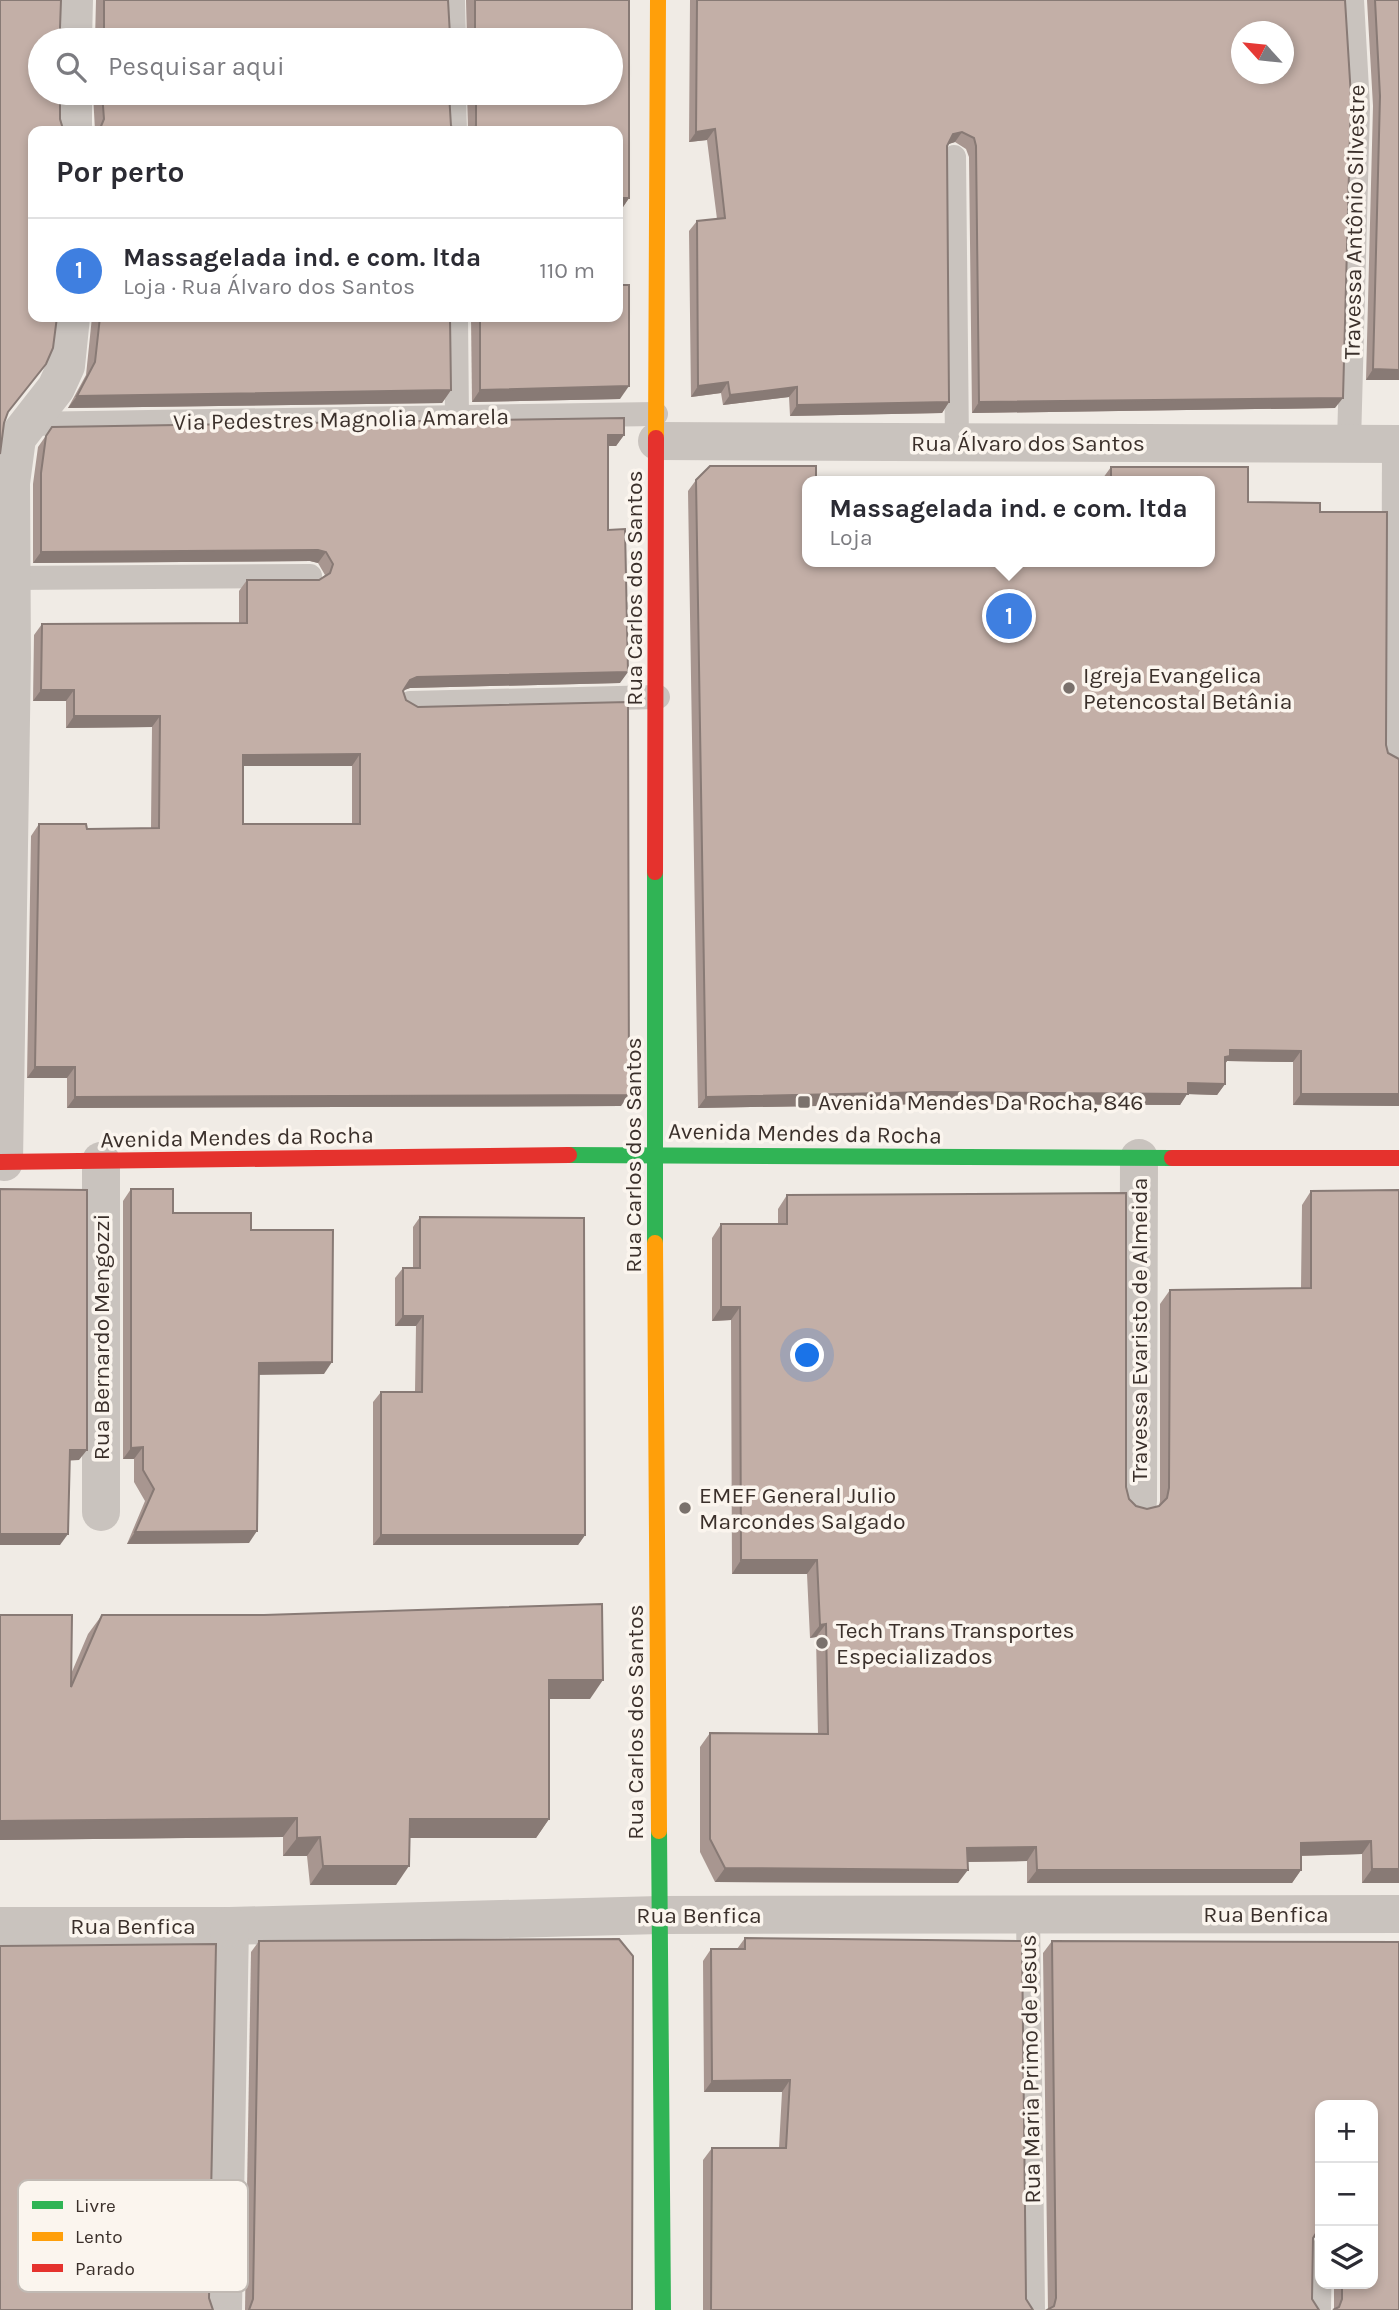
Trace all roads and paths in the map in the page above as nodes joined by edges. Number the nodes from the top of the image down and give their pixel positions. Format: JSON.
{"nodes":[{"id":1,"x":74,"y":0,"type":"edge"},
{"id":2,"x":453,"y":0,"type":"edge"},
{"id":3,"x":658,"y":0,"type":"edge"},
{"id":4,"x":1352,"y":0,"type":"edge"},
{"id":5,"x":73,"y":28,"type":"edge"},
{"id":6,"x":454,"y":28,"type":"edge"},
{"id":7,"x":73,"y":105,"type":"edge"},
{"id":8,"x":454,"y":105,"type":"edge"},
{"id":9,"x":73,"y":126,"type":"edge"},
{"id":10,"x":454,"y":126,"type":"edge"},
{"id":11,"x":954,"y":157,"type":"edge"},
{"id":12,"x":71,"y":322,"type":"edge"},
{"id":13,"x":456,"y":322,"type":"edge"},
{"id":14,"x":457,"y":417,"type":"junction"},
{"id":15,"x":26,"y":425,"type":"junction"},
{"id":16,"x":656,"y":428,"type":"junction"},
{"id":17,"x":957,"y":443,"type":"junction"},
{"id":18,"x":1349,"y":443,"type":"junction"},
{"id":19,"x":1396,"y":444,"type":"edge"},
{"id":20,"x":310,"y":576,"type":"dead end"},
{"id":21,"x":10,"y":578,"type":"junction"},
{"id":22,"x":657,"y":696,"type":"junction"},
{"id":23,"x":410,"y":702,"type":"edge"},
{"id":24,"x":1393,"y":756,"type":"edge"},
{"id":25,"x":654,"y":1154,"type":"junction"},
{"id":26,"x":1139,"y":1158,"type":"junction"},
{"id":27,"x":1399,"y":1158,"type":"edge"},
{"id":28,"x":101,"y":1161,"type":"junction"},
{"id":29,"x":2,"y":1162,"type":"edge"},
{"id":30,"x":1138,"y":1501,"type":"dead end"},
{"id":31,"x":102,"y":1512,"type":"dead end"},
{"id":32,"x":1028,"y":1914,"type":"junction"},
{"id":33,"x":1399,"y":1914,"type":"edge"},
{"id":34,"x":660,"y":1915,"type":"junction"},
{"id":35,"x":0,"y":1926,"type":"edge"},
{"id":36,"x":230,"y":1926,"type":"junction"},
{"id":37,"x":225,"y":2180,"type":"edge"},
{"id":38,"x":1319,"y":2289,"type":"edge"},
{"id":39,"x":222,"y":2292,"type":"edge"},
{"id":40,"x":222,"y":2310,"type":"edge"},
{"id":41,"x":663,"y":2310,"type":"edge"},
{"id":42,"x":1032,"y":2310,"type":"edge"},
{"id":43,"x":1319,"y":2310,"type":"edge"}],
"edges":[{"from":1,"to":5,"type":"street"},
{"from":2,"to":6,"type":"lane"},
{"from":3,"to":16,"type":"street","name":"Rua Carlos dos Santos"},
{"from":4,"to":18,"type":"lane","name":"Travessa Antônio Silvestre"},
{"from":7,"to":9,"type":"street"},
{"from":8,"to":10,"type":"lane"},
{"from":11,"to":17,"type":"lane"},
{"from":12,"to":15,"type":"street"},
{"from":13,"to":14,"type":"lane"},
{"from":14,"to":15,"type":"lane","name":"Via Pedestres Magnolia Amarela"},
{"from":14,"to":16,"type":"lane","name":"Via Pedestres Magnolia Amarela"},
{"from":15,"to":21,"type":"street"},
{"from":16,"to":17,"type":"street","name":"Rua Álvaro dos Santos"},
{"from":16,"to":22,"type":"street","name":"Rua Carlos dos Santos"},
{"from":17,"to":18,"type":"street","name":"Rua Álvaro dos Santos"},
{"from":18,"to":19,"type":"street","name":"Rua Álvaro dos Santos"},
{"from":19,"to":24,"type":"lane"},
{"from":20,"to":21,"type":"lane"},
{"from":21,"to":29,"type":"street"},
{"from":22,"to":23,"type":"lane"},
{"from":22,"to":25,"type":"street","name":"Rua Carlos dos Santos"},
{"from":25,"to":26,"type":"street","name":"Avenida Mendes da Rocha"},
{"from":25,"to":28,"type":"street","name":"Avenida Mendes da Rocha"},
{"from":25,"to":34,"type":"street","name":"Rua Carlos dos Santos"},
{"from":26,"to":27,"type":"street","name":"Avenida Mendes da Rocha"},
{"from":26,"to":30,"type":"street","name":"Travessa Evaristo de Almeida"},
{"from":28,"to":29,"type":"street","name":"Avenida Mendes da Rocha"},
{"from":28,"to":31,"type":"street","name":"Rua Bernardo Mengozzi"},
{"from":32,"to":33,"type":"street","name":"Rua Benfica"},
{"from":32,"to":34,"type":"street","name":"Rua Benfica"},
{"from":32,"to":42,"type":"lane","name":"Rua Maria Primo de Jesus"},
{"from":34,"to":36,"type":"street","name":"Rua Benfica"},
{"from":34,"to":41,"type":"street","name":"Rua Carlos dos Santos"},
{"from":35,"to":36,"type":"street","name":"Rua Benfica"},
{"from":36,"to":37,"type":"street"},
{"from":38,"to":43,"type":"lane"},
{"from":39,"to":40,"type":"street"}]}
